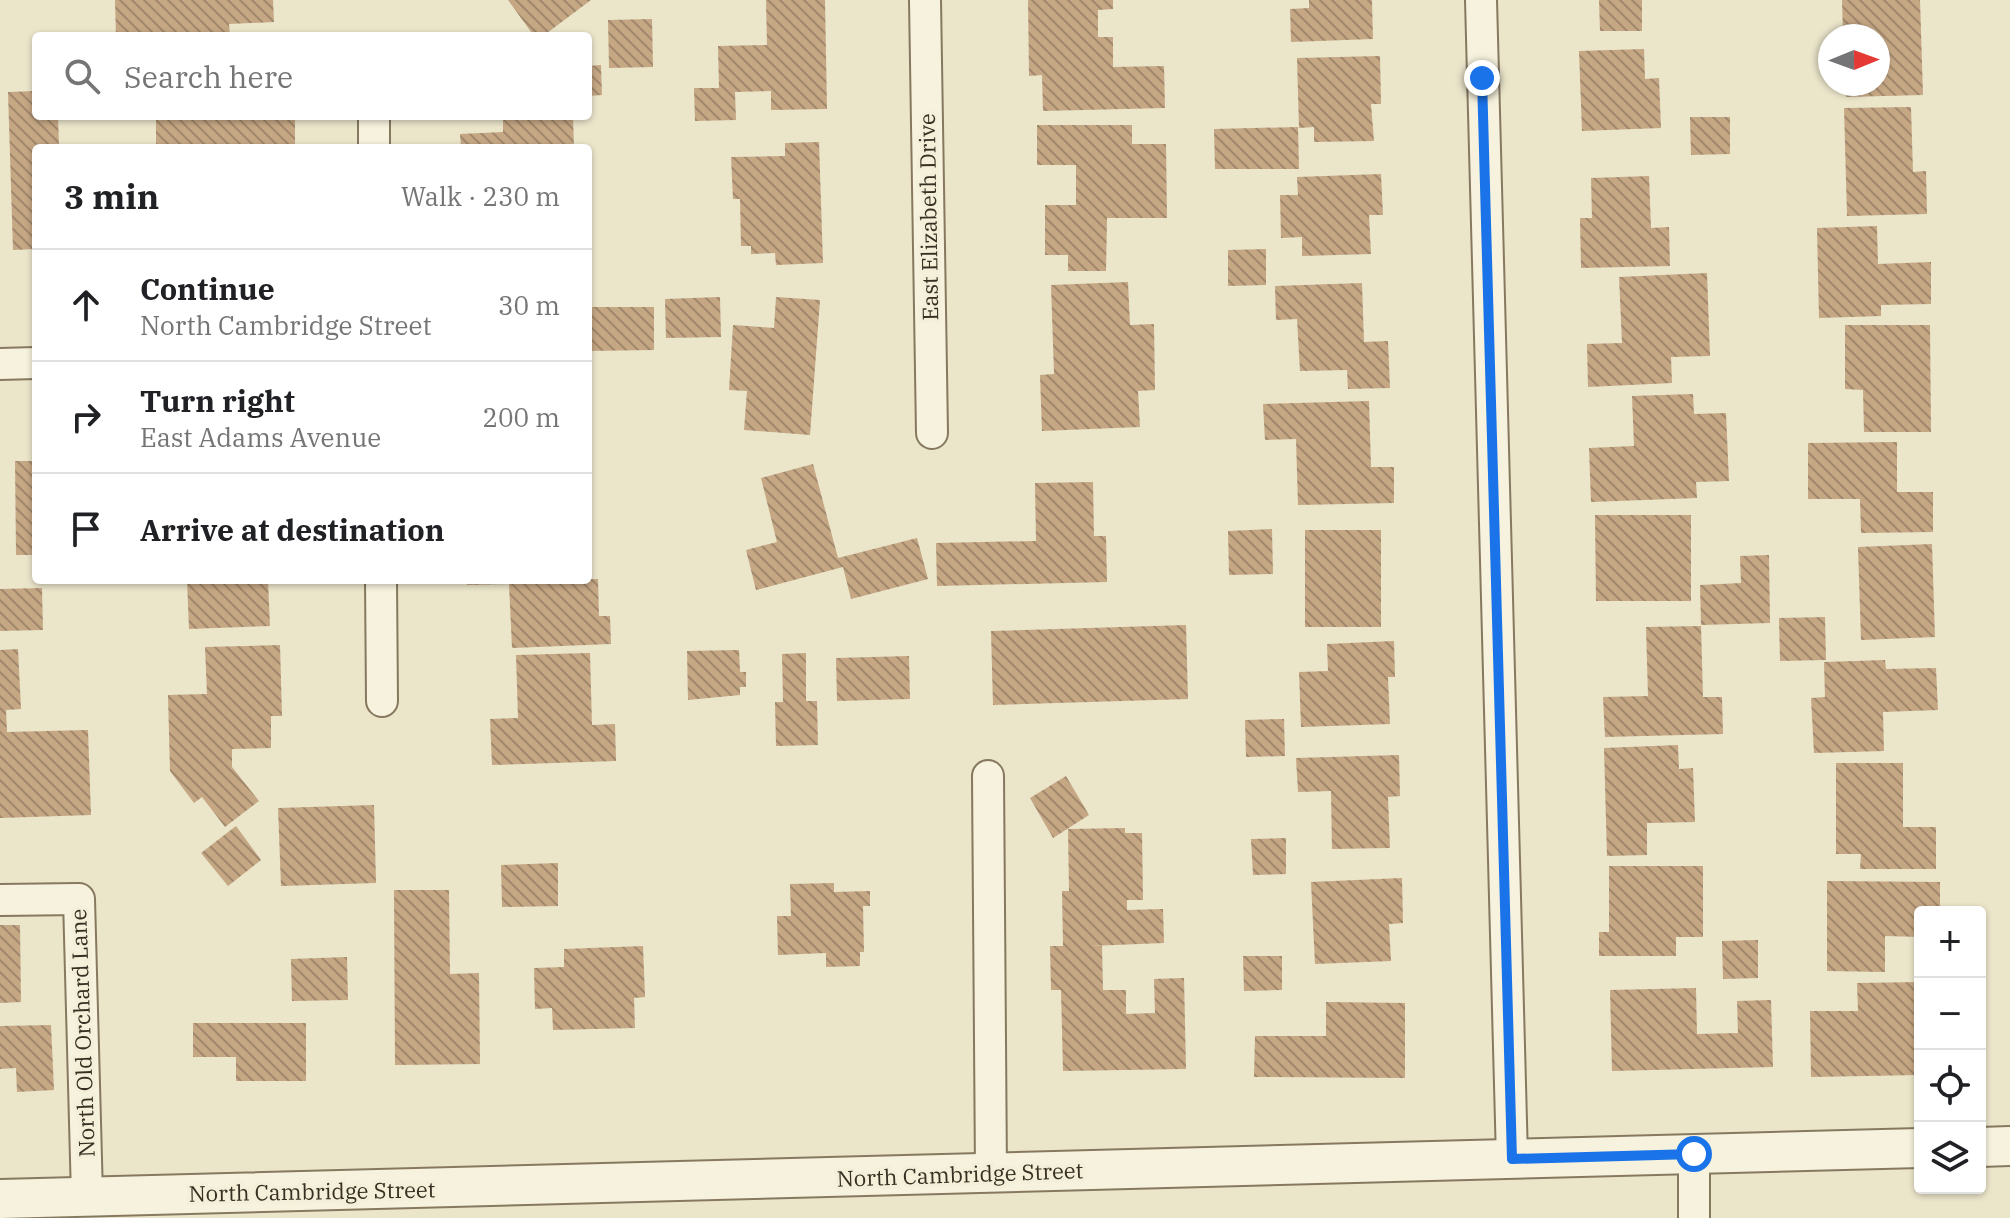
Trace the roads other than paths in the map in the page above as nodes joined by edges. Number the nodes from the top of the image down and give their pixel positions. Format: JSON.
{"nodes":[{"id":1,"x":925,"y":0,"type":"edge"},
{"id":2,"x":1481,"y":0,"type":"edge"},
{"id":3,"x":374,"y":120,"type":"edge"},
{"id":4,"x":374,"y":144,"type":"edge"},
{"id":5,"x":32,"y":363,"type":"edge"},
{"id":6,"x":0,"y":364,"type":"edge"},
{"id":7,"x":932,"y":433,"type":"dead end"},
{"id":8,"x":381,"y":584,"type":"edge"},
{"id":9,"x":382,"y":701,"type":"dead end"},
{"id":10,"x":988,"y":776,"type":"dead end"},
{"id":11,"x":0,"y":900,"type":"edge"},
{"id":12,"x":2010,"y":1146,"type":"edge"},
{"id":13,"x":1986,"y":1147,"type":"edge"},
{"id":14,"x":1914,"y":1148,"type":"edge"},
{"id":15,"x":1694,"y":1154,"type":"junction"},
{"id":16,"x":1512,"y":1159,"type":"junction"},
{"id":17,"x":991,"y":1173,"type":"junction"},
{"id":18,"x":87,"y":1196,"type":"junction"},
{"id":19,"x":0,"y":1199,"type":"edge"},
{"id":20,"x":1694,"y":1218,"type":"edge"}],
"edges":[{"from":1,"to":7,"type":"street","name":"East Elizabeth Drive"},
{"from":2,"to":16,"type":"street"},
{"from":3,"to":4,"type":"street"},
{"from":5,"to":6,"type":"street"},
{"from":8,"to":9,"type":"street"},
{"from":10,"to":17,"type":"street"},
{"from":11,"to":18,"type":"street","name":"North Old Orchard Lane"},
{"from":12,"to":13,"type":"street"},
{"from":14,"to":15,"type":"street","name":"North Cambridge Street"},
{"from":15,"to":16,"type":"street","name":"North Cambridge Street"},
{"from":15,"to":20,"type":"street"},
{"from":16,"to":17,"type":"street","name":"North Cambridge Street"},
{"from":17,"to":18,"type":"street","name":"North Cambridge Street"},
{"from":18,"to":19,"type":"street","name":"North Cambridge Street"}]}
